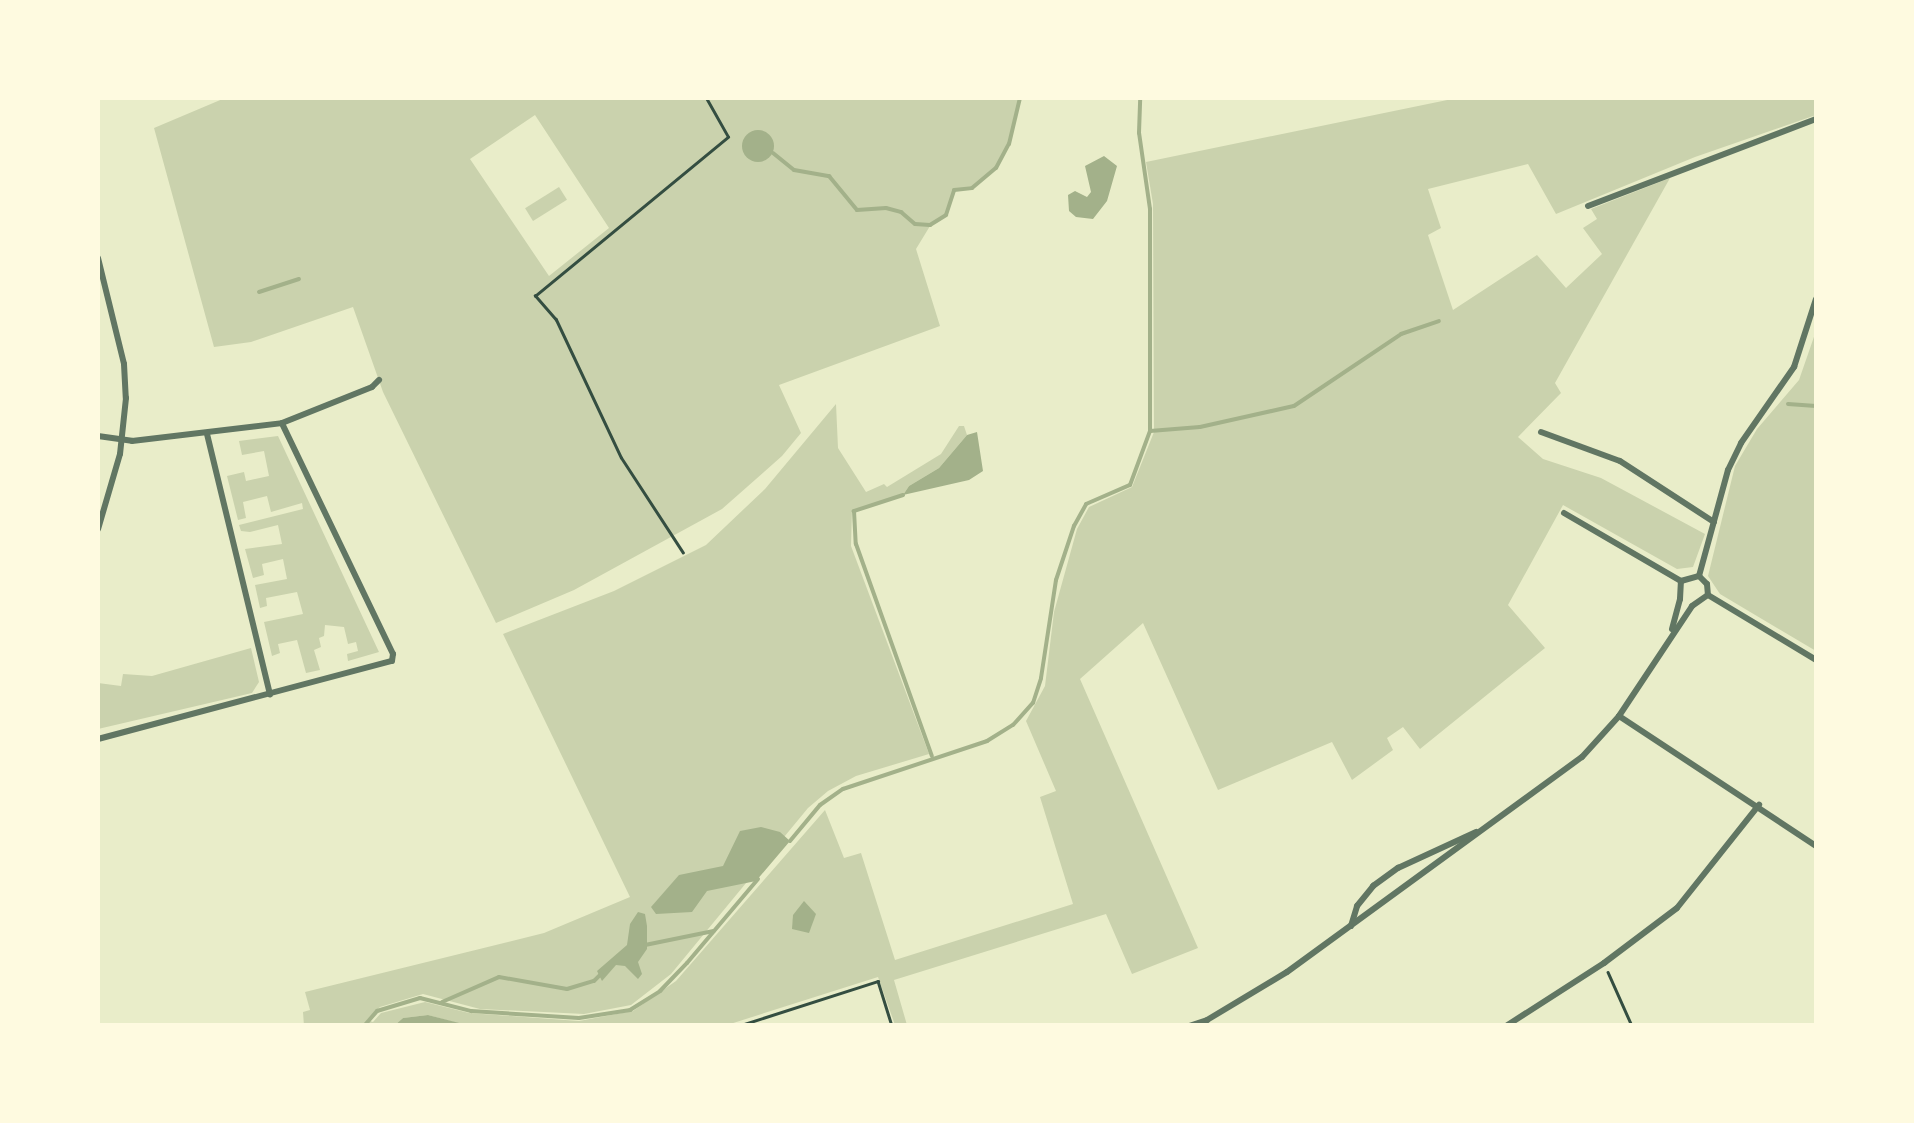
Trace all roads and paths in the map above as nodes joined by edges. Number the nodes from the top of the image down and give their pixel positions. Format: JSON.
{"nodes":[{"id":1,"x":706,"y":98,"type":"edge"},
{"id":2,"x":1816,"y":119,"type":"edge"},
{"id":3,"x":1588,"y":206,"type":"dead end"},
{"id":4,"x":98,"y":258,"type":"edge"},
{"id":5,"x":1816,"y":298,"type":"edge"},
{"id":6,"x":378,"y":380,"type":"dead end"},
{"id":7,"x":282,"y":423,"type":"junction"},
{"id":8,"x":1541,"y":432,"type":"dead end"},
{"id":9,"x":208,"y":434,"type":"junction"},
{"id":10,"x":98,"y":436,"type":"edge"},
{"id":11,"x":124,"y":439,"type":"junction"},
{"id":12,"x":1564,"y":513,"type":"dead end"},
{"id":13,"x":1714,"y":522,"type":"junction"},
{"id":14,"x":98,"y":529,"type":"edge"},
{"id":15,"x":683,"y":553,"type":"dead end"},
{"id":16,"x":1699,"y":576,"type":"junction"},
{"id":17,"x":1681,"y":580,"type":"junction"},
{"id":18,"x":1708,"y":595,"type":"junction"},
{"id":19,"x":1680,"y":599,"type":"junction"},
{"id":20,"x":1692,"y":606,"type":"junction"},
{"id":21,"x":1672,"y":630,"type":"junction"},
{"id":22,"x":1816,"y":660,"type":"edge"},
{"id":23,"x":270,"y":694,"type":"junction"},
{"id":24,"x":1619,"y":716,"type":"junction"},
{"id":25,"x":98,"y":739,"type":"edge"},
{"id":26,"x":1759,"y":805,"type":"junction"},
{"id":27,"x":1490,"y":825,"type":"junction"},
{"id":28,"x":1816,"y":846,"type":"edge"},
{"id":29,"x":1350,"y":929,"type":"junction"},
{"id":30,"x":1604,"y":964,"type":"junction"},
{"id":31,"x":1204,"y":1023,"type":"edge"},
{"id":32,"x":738,"y":1026,"type":"edge"},
{"id":33,"x":892,"y":1026,"type":"edge"},
{"id":34,"x":1188,"y":1026,"type":"edge"},
{"id":35,"x":1506,"y":1026,"type":"edge"},
{"id":36,"x":1632,"y":1026,"type":"edge"}],
"edges":[{"from":1,"to":15,"type":"path"},
{"from":2,"to":3,"type":"street"},
{"from":4,"to":11,"type":"street"},
{"from":5,"to":13,"type":"street"},
{"from":6,"to":7,"type":"street"},
{"from":7,"to":9,"type":"street"},
{"from":7,"to":23,"type":"street"},
{"from":8,"to":13,"type":"street"},
{"from":9,"to":11,"type":"street"},
{"from":9,"to":23,"type":"street"},
{"from":10,"to":11,"type":"street"},
{"from":11,"to":14,"type":"street"},
{"from":12,"to":17,"type":"street"},
{"from":13,"to":16,"type":"street"},
{"from":16,"to":17,"type":"street"},
{"from":16,"to":18,"type":"street"},
{"from":17,"to":19,"type":"street"},
{"from":18,"to":20,"type":"street"},
{"from":18,"to":22,"type":"street"},
{"from":19,"to":20,"type":"street"},
{"from":19,"to":21,"type":"street"},
{"from":20,"to":21,"type":"street"},
{"from":21,"to":24,"type":"street"},
{"from":23,"to":25,"type":"street"},
{"from":24,"to":26,"type":"street"},
{"from":24,"to":27,"type":"street"},
{"from":26,"to":28,"type":"street"},
{"from":26,"to":30,"type":"street"},
{"from":27,"to":29,"type":"street"},
{"from":27,"to":29,"type":"street"},
{"from":29,"to":31,"type":"street"},
{"from":30,"to":35,"type":"street"},
{"from":30,"to":36,"type":"path"},
{"from":31,"to":34,"type":"street"},
{"from":32,"to":33,"type":"path"}]}
